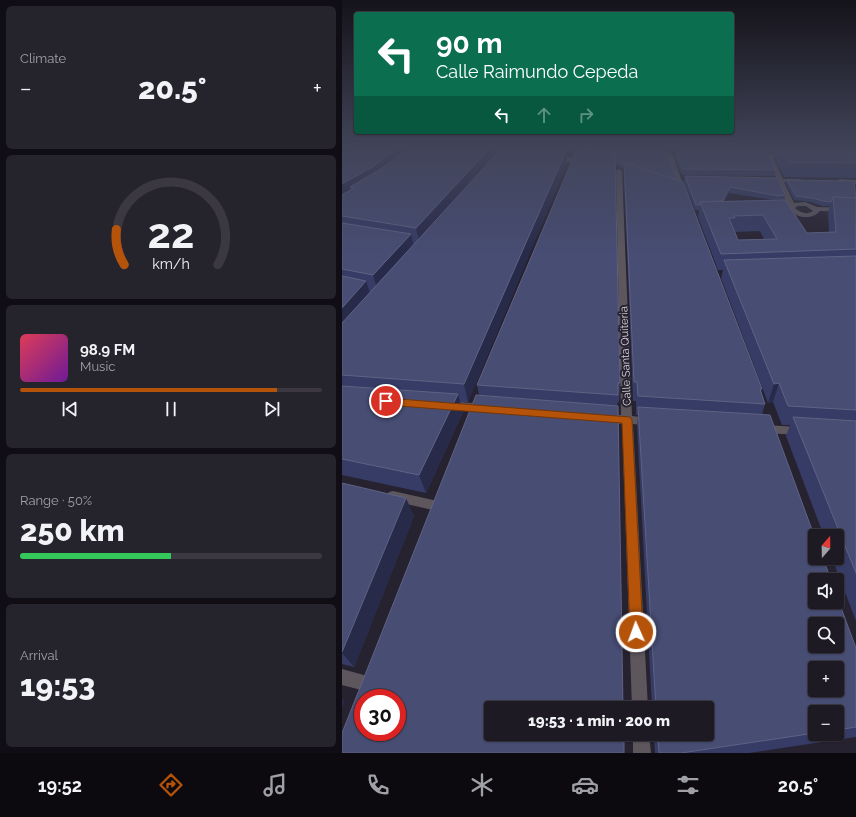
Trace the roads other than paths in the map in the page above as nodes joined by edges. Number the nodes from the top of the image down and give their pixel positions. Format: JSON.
{"nodes":[{"id":1,"x":619,"y":183,"type":"edge"},
{"id":2,"x":683,"y":183,"type":"edge"},
{"id":3,"x":781,"y":183,"type":"edge"},
{"id":4,"x":673,"y":192,"type":"edge"},
{"id":5,"x":816,"y":209,"type":"junction"},
{"id":6,"x":791,"y":210,"type":"junction"},
{"id":7,"x":856,"y":210,"type":"edge"},
{"id":8,"x":475,"y":403,"type":"junction"},
{"id":9,"x":437,"y":405,"type":"edge"},
{"id":10,"x":493,"y":409,"type":"edge"},
{"id":11,"x":594,"y":417,"type":"edge"},
{"id":12,"x":627,"y":420,"type":"junction"},
{"id":13,"x":468,"y":421,"type":"edge"},
{"id":14,"x":660,"y":422,"type":"edge"},
{"id":15,"x":754,"y":428,"type":"edge"},
{"id":16,"x":809,"y":432,"type":"edge"},
{"id":17,"x":385,"y":494,"type":"edge"},
{"id":18,"x":433,"y":505,"type":"edge"},
{"id":19,"x":342,"y":677,"type":"edge"},
{"id":20,"x":364,"y":685,"type":"edge"},
{"id":21,"x":640,"y":701,"type":"edge"},
{"id":22,"x":641,"y":741,"type":"edge"},
{"id":23,"x":642,"y":753,"type":"edge"}],
"edges":[{"from":1,"to":12,"type":"street","name":"Calle Santa Quiteria"},
{"from":2,"to":4,"type":"street"},
{"from":3,"to":6,"type":"street"},
{"from":5,"to":6,"type":"street"},
{"from":5,"to":6,"type":"street"},
{"from":5,"to":7,"type":"street"},
{"from":8,"to":9,"type":"street"},
{"from":8,"to":10,"type":"street"},
{"from":8,"to":13,"type":"street"},
{"from":11,"to":12,"type":"street"},
{"from":12,"to":14,"type":"street"},
{"from":12,"to":21,"type":"street","name":"Calle Santa Quiteria"},
{"from":15,"to":16,"type":"street"},
{"from":17,"to":18,"type":"street"},
{"from":19,"to":20,"type":"street"},
{"from":22,"to":23,"type":"street"}]}
